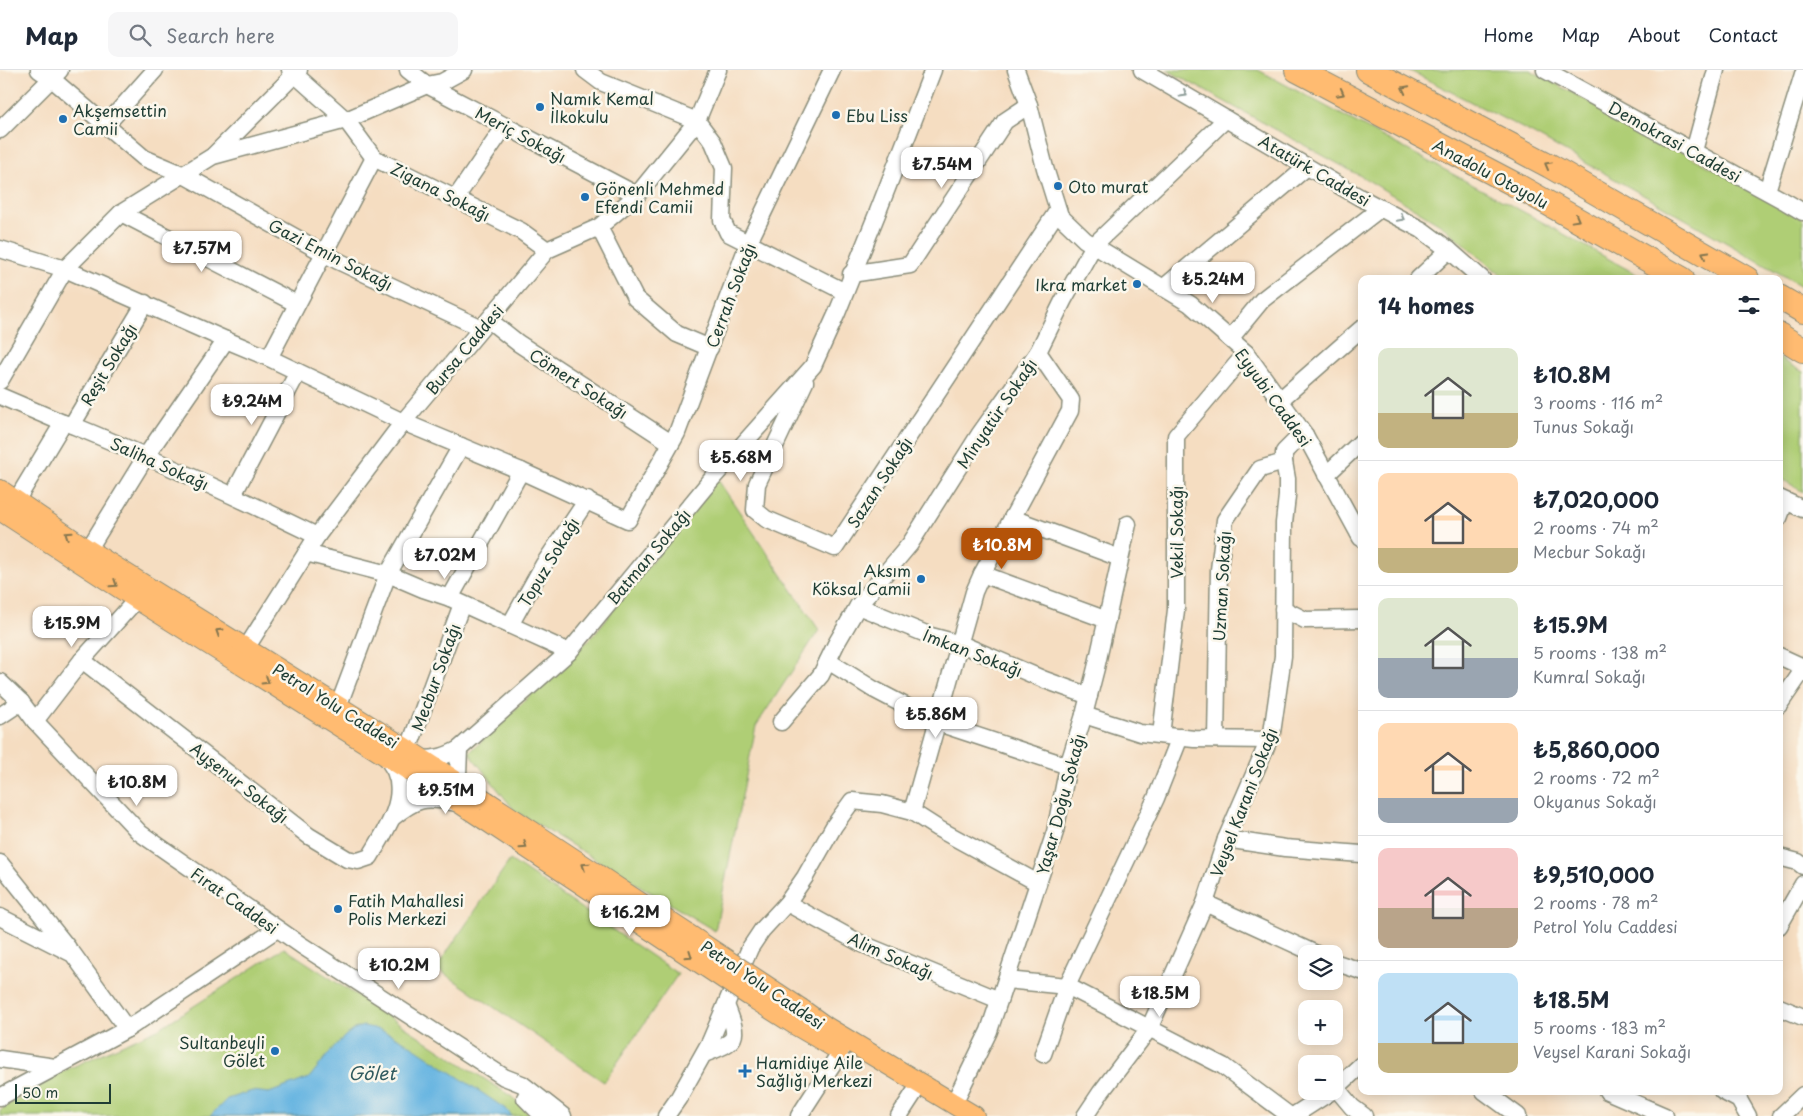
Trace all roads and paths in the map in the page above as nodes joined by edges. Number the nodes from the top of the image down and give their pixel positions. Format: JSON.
{"nodes":[{"id":1,"x":155,"y":70,"type":"edge"},
{"id":2,"x":408,"y":70,"type":"edge"},
{"id":3,"x":464,"y":70,"type":"edge"},
{"id":4,"x":585,"y":70,"type":"edge"},
{"id":5,"x":718,"y":70,"type":"edge"},
{"id":6,"x":832,"y":70,"type":"edge"},
{"id":7,"x":933,"y":70,"type":"edge"},
{"id":8,"x":1016,"y":70,"type":"edge"},
{"id":9,"x":1024,"y":70,"type":"edge"},
{"id":10,"x":1142,"y":70,"type":"edge"},
{"id":11,"x":1298,"y":70,"type":"edge"},
{"id":12,"x":1368,"y":70,"type":"edge"},
{"id":13,"x":1716,"y":70,"type":"edge"},
{"id":14,"x":294,"y":71,"type":"edge"},
{"id":15,"x":1550,"y":71,"type":"edge"},
{"id":16,"x":50,"y":73,"type":"edge"},
{"id":17,"x":1803,"y":74,"type":"edge"},
{"id":18,"x":427,"y":85,"type":"junction"},
{"id":19,"x":1029,"y":105,"type":"junction"},
{"id":20,"x":1226,"y":119,"type":"junction"},
{"id":21,"x":346,"y":120,"type":"junction"},
{"id":22,"x":697,"y":121,"type":"junction"},
{"id":23,"x":106,"y":124,"type":"junction"},
{"id":24,"x":505,"y":126,"type":"junction"},
{"id":25,"x":0,"y":130,"type":"edge"},
{"id":26,"x":1694,"y":151,"type":"junction"},
{"id":27,"x":213,"y":156,"type":"junction"},
{"id":28,"x":374,"y":158,"type":"junction"},
{"id":29,"x":1307,"y":167,"type":"junction"},
{"id":30,"x":182,"y":174,"type":"junction"},
{"id":31,"x":1767,"y":191,"type":"junction"},
{"id":32,"x":637,"y":194,"type":"junction"},
{"id":33,"x":455,"y":199,"type":"junction"},
{"id":34,"x":1382,"y":208,"type":"junction"},
{"id":35,"x":1058,"y":210,"type":"junction"},
{"id":36,"x":1803,"y":212,"type":"edge"},
{"id":37,"x":121,"y":213,"type":"junction"},
{"id":38,"x":600,"y":227,"type":"junction"},
{"id":39,"x":748,"y":244,"type":"junction"},
{"id":40,"x":1094,"y":245,"type":"junction"},
{"id":41,"x":0,"y":249,"type":"edge"},
{"id":42,"x":548,"y":250,"type":"junction"},
{"id":43,"x":1449,"y":250,"type":"junction"},
{"id":44,"x":324,"y":252,"type":"junction"},
{"id":45,"x":65,"y":269,"type":"junction"},
{"id":46,"x":852,"y":274,"type":"junction"},
{"id":47,"x":1422,"y":275,"type":"edge"},
{"id":48,"x":1477,"y":275,"type":"edge"},
{"id":49,"x":1675,"y":275,"type":"edge"},
{"id":50,"x":1740,"y":275,"type":"edge"},
{"id":51,"x":1163,"y":288,"type":"junction"},
{"id":52,"x":845,"y":292,"type":"junction"},
{"id":53,"x":1783,"y":299,"type":"edge"},
{"id":54,"x":145,"y":304,"type":"junction"},
{"id":55,"x":297,"y":304,"type":"junction"},
{"id":56,"x":1803,"y":311,"type":"edge"},
{"id":57,"x":485,"y":324,"type":"junction"},
{"id":58,"x":1358,"y":332,"type":"edge"},
{"id":59,"x":1783,"y":338,"type":"edge"},
{"id":60,"x":1230,"y":339,"type":"junction"},
{"id":61,"x":226,"y":340,"type":"junction"},
{"id":62,"x":710,"y":348,"type":"junction"},
{"id":63,"x":1803,"y":350,"type":"edge"},
{"id":64,"x":1038,"y":352,"type":"junction"},
{"id":65,"x":1246,"y":353,"type":"junction"},
{"id":66,"x":269,"y":358,"type":"junction"},
{"id":67,"x":813,"y":366,"type":"junction"},
{"id":68,"x":298,"y":372,"type":"junction"},
{"id":69,"x":0,"y":381,"type":"edge"},
{"id":70,"x":0,"y":396,"type":"edge"},
{"id":71,"x":1280,"y":400,"type":"junction"},
{"id":72,"x":403,"y":422,"type":"junction"},
{"id":73,"x":68,"y":424,"type":"junction"},
{"id":74,"x":1305,"y":435,"type":"junction"},
{"id":75,"x":672,"y":443,"type":"junction"},
{"id":76,"x":1358,"y":445,"type":"edge"},
{"id":77,"x":461,"y":446,"type":"junction"},
{"id":78,"x":146,"y":456,"type":"junction"},
{"id":79,"x":1284,"y":462,"type":"junction"},
{"id":80,"x":521,"y":471,"type":"junction"},
{"id":81,"x":1326,"y":475,"type":"junction"},
{"id":82,"x":0,"y":490,"type":"edge"},
{"id":83,"x":233,"y":495,"type":"junction"},
{"id":84,"x":586,"y":500,"type":"junction"},
{"id":85,"x":1783,"y":500,"type":"edge"},
{"id":86,"x":8,"y":509,"type":"edge"},
{"id":87,"x":1803,"y":509,"type":"edge"},
{"id":88,"x":1357,"y":517,"type":"edge"},
{"id":89,"x":1012,"y":518,"type":"junction"},
{"id":90,"x":1128,"y":524,"type":"dead end"},
{"id":91,"x":317,"y":536,"type":"junction"},
{"id":92,"x":306,"y":553,"type":"junction"},
{"id":93,"x":84,"y":556,"type":"junction"},
{"id":94,"x":1120,"y":558,"type":"junction"},
{"id":95,"x":388,"y":574,"type":"junction"},
{"id":96,"x":982,"y":574,"type":"junction"},
{"id":97,"x":137,"y":599,"type":"junction"},
{"id":98,"x":456,"y":601,"type":"junction"},
{"id":99,"x":858,"y":606,"type":"junction"},
{"id":100,"x":1283,"y":609,"type":"junction"},
{"id":101,"x":1358,"y":619,"type":"edge"},
{"id":102,"x":1107,"y":620,"type":"junction"},
{"id":103,"x":510,"y":625,"type":"junction"},
{"id":104,"x":961,"y":644,"type":"junction"},
{"id":105,"x":569,"y":652,"type":"junction"},
{"id":106,"x":241,"y":656,"type":"junction"},
{"id":107,"x":1783,"y":658,"type":"edge"},
{"id":108,"x":82,"y":660,"type":"junction"},
{"id":109,"x":828,"y":661,"type":"junction"},
{"id":110,"x":1803,"y":669,"type":"edge"},
{"id":111,"x":0,"y":682,"type":"edge"},
{"id":112,"x":1089,"y":696,"type":"junction"},
{"id":113,"x":1783,"y":699,"type":"edge"},
{"id":114,"x":21,"y":702,"type":"junction"},
{"id":115,"x":338,"y":707,"type":"junction"},
{"id":116,"x":1084,"y":715,"type":"junction"},
{"id":117,"x":0,"y":716,"type":"edge"},
{"id":118,"x":35,"y":721,"type":"junction"},
{"id":119,"x":782,"y":722,"type":"dead end"},
{"id":120,"x":938,"y":723,"type":"junction"},
{"id":121,"x":1161,"y":736,"type":"junction"},
{"id":122,"x":1180,"y":737,"type":"junction"},
{"id":123,"x":1216,"y":739,"type":"junction"},
{"id":124,"x":1269,"y":740,"type":"junction"},
{"id":125,"x":459,"y":749,"type":"junction"},
{"id":126,"x":384,"y":755,"type":"junction"},
{"id":127,"x":415,"y":755,"type":"junction"},
{"id":128,"x":1068,"y":766,"type":"junction"},
{"id":129,"x":462,"y":795,"type":"junction"},
{"id":130,"x":912,"y":812,"type":"junction"},
{"id":131,"x":392,"y":818,"type":"junction"},
{"id":132,"x":1226,"y":838,"type":"junction"},
{"id":133,"x":1358,"y":854,"type":"edge"},
{"id":134,"x":1783,"y":858,"type":"edge"},
{"id":135,"x":1801,"y":861,"type":"edge"},
{"id":136,"x":0,"y":863,"type":"edge"},
{"id":137,"x":1038,"y":883,"type":"junction"},
{"id":138,"x":1803,"y":884,"type":"edge"},
{"id":139,"x":786,"y":903,"type":"junction"},
{"id":140,"x":1205,"y":903,"type":"junction"},
{"id":141,"x":0,"y":917,"type":"edge"},
{"id":142,"x":1783,"y":919,"type":"edge"},
{"id":143,"x":278,"y":929,"type":"junction"},
{"id":144,"x":1298,"y":946,"type":"edge"},
{"id":145,"x":73,"y":954,"type":"junction"},
{"id":146,"x":1343,"y":965,"type":"edge"},
{"id":147,"x":1358,"y":970,"type":"edge"},
{"id":148,"x":1006,"y":980,"type":"junction"},
{"id":149,"x":1067,"y":986,"type":"junction"},
{"id":150,"x":999,"y":1000,"type":"junction"},
{"id":151,"x":1783,"y":1009,"type":"edge"},
{"id":152,"x":798,"y":1017,"type":"junction"},
{"id":153,"x":1803,"y":1017,"type":"edge"},
{"id":154,"x":127,"y":1029,"type":"junction"},
{"id":155,"x":1149,"y":1029,"type":"junction"},
{"id":156,"x":841,"y":1051,"type":"junction"},
{"id":157,"x":1043,"y":1054,"type":"dead end"},
{"id":158,"x":2,"y":1057,"type":"edge"},
{"id":159,"x":56,"y":1067,"type":"junction"},
{"id":160,"x":1358,"y":1068,"type":"edge"},
{"id":161,"x":504,"y":1077,"type":"junction"},
{"id":162,"x":1343,"y":1082,"type":"edge"},
{"id":163,"x":914,"y":1093,"type":"junction"},
{"id":164,"x":1489,"y":1095,"type":"edge"},
{"id":165,"x":1615,"y":1095,"type":"edge"},
{"id":166,"x":1730,"y":1095,"type":"edge"},
{"id":167,"x":1803,"y":1095,"type":"edge"},
{"id":168,"x":0,"y":1097,"type":"edge"},
{"id":169,"x":1343,"y":1098,"type":"edge"},
{"id":170,"x":1318,"y":1100,"type":"edge"},
{"id":171,"x":952,"y":1110,"type":"edge"},
{"id":172,"x":543,"y":1116,"type":"edge"},
{"id":173,"x":563,"y":1116,"type":"edge"},
{"id":174,"x":666,"y":1116,"type":"edge"},
{"id":175,"x":799,"y":1116,"type":"edge"},
{"id":176,"x":899,"y":1116,"type":"edge"},
{"id":177,"x":974,"y":1116,"type":"edge"},
{"id":178,"x":1085,"y":1116,"type":"edge"},
{"id":179,"x":1292,"y":1116,"type":"edge"},
{"id":180,"x":1364,"y":1116,"type":"edge"},
{"id":181,"x":1518,"y":1116,"type":"edge"},
{"id":182,"x":1665,"y":1116,"type":"edge"},
{"id":183,"x":1748,"y":1116,"type":"edge"},
{"id":184,"x":1781,"y":1116,"type":"edge"}],
"edges":[{"from":1,"to":23,"type":"street"},
{"from":2,"to":18,"type":"street","name":"Meriç Sokağı"},
{"from":3,"to":18,"type":"street"},
{"from":4,"to":22,"type":"street"},
{"from":5,"to":22,"type":"street","name":"Bursa Caddesi"},
{"from":6,"to":39,"type":"street","name":"Cerrah Sokağı"},
{"from":7,"to":46,"type":"street","name":"Batman Sokağı"},
{"from":8,"to":19,"type":"street","name":"Eyyubi Caddesi"},
{"from":9,"to":19,"type":"street"},
{"from":10,"to":20,"type":"street","name":"Atatürk Caddesi","one_way":true},
{"from":11,"to":49,"type":"highway","name":"Anadolu Otoyolu","one_way":true},
{"from":50,"to":12,"type":"highway","name":"Anadolu Otoyolu","one_way":true},
{"from":13,"to":26,"type":"street"},
{"from":14,"to":21,"type":"street","name":"Zigana Sokağı"},
{"from":14,"to":27,"type":"street"},
{"from":15,"to":26,"type":"street","name":"Demokrasi Caddesi"},
{"from":16,"to":23,"type":"street","name":"Gazi Emin Sokağı"},
{"from":16,"to":25,"type":"street"},
{"from":17,"to":31,"type":"street"},
{"from":18,"to":21,"type":"street"},
{"from":18,"to":24,"type":"street","name":"Meriç Sokağı"},
{"from":19,"to":35,"type":"street","name":"Eyyubi Caddesi"},
{"from":19,"to":46,"type":"street"},
{"from":20,"to":29,"type":"street","name":"Atatürk Caddesi"},
{"from":20,"to":40,"type":"street","name":"Minyatür Sokağı"},
{"from":21,"to":27,"type":"street"},
{"from":21,"to":28,"type":"street","name":"Zigana Sokağı"},
{"from":22,"to":32,"type":"street","name":"Bursa Caddesi"},
{"from":22,"to":39,"type":"street"},
{"from":23,"to":30,"type":"street","name":"Gazi Emin Sokağı"},
{"from":24,"to":32,"type":"street","name":"Meriç Sokağı"},
{"from":24,"to":33,"type":"street"},
{"from":26,"to":31,"type":"street","name":"Demokrasi Caddesi"},
{"from":27,"to":30,"type":"street"},
{"from":28,"to":33,"type":"street","name":"Zigana Sokağı"},
{"from":28,"to":44,"type":"street"},
{"from":29,"to":34,"type":"street","name":"Atatürk Caddesi"},
{"from":29,"to":51,"type":"street"},
{"from":30,"to":37,"type":"street"},
{"from":30,"to":44,"type":"street","name":"Gazi Emin Sokağı"},
{"from":31,"to":36,"type":"street","name":"Demokrasi Caddesi"},
{"from":32,"to":38,"type":"street","name":"Bursa Caddesi"},
{"from":33,"to":42,"type":"street","name":"Zigana Sokağı"},
{"from":34,"to":43,"type":"street","name":"Atatürk Caddesi","one_way":true},
{"from":34,"to":60,"type":"street"},
{"from":35,"to":40,"type":"street","name":"Eyyubi Caddesi"},
{"from":35,"to":67,"type":"street","name":"Sazan Sokağı"},
{"from":37,"to":45,"type":"street"},
{"from":37,"to":55,"type":"street"},
{"from":38,"to":42,"type":"street","name":"Bursa Caddesi"},
{"from":38,"to":62,"type":"street"},
{"from":39,"to":52,"type":"street"},
{"from":39,"to":62,"type":"street","name":"Cerrah Sokağı"},
{"from":40,"to":51,"type":"street","name":"Eyyubi Caddesi"},
{"from":40,"to":64,"type":"street","name":"Minyatür Sokağı"},
{"from":41,"to":45,"type":"street"},
{"from":42,"to":57,"type":"street","name":"Bursa Caddesi"},
{"from":43,"to":47,"type":"street"},
{"from":43,"to":48,"type":"street","name":"Atatürk Caddesi"},
{"from":44,"to":55,"type":"street"},
{"from":44,"to":57,"type":"street","name":"Gazi Emin Sokağı"},
{"from":45,"to":54,"type":"street"},
{"from":45,"to":69,"type":"street"},
{"from":46,"to":52,"type":"street","name":"Batman Sokağı"},
{"from":51,"to":60,"type":"street","name":"Eyyubi Caddesi"},
{"from":52,"to":67,"type":"street","name":"Batman Sokağı"},
{"from":53,"to":56,"type":"highway"},
{"from":54,"to":61,"type":"street"},
{"from":54,"to":73,"type":"street","name":"Reşit Sokağı"},
{"from":55,"to":66,"type":"street"},
{"from":57,"to":72,"type":"street","name":"Bursa Caddesi"},
{"from":57,"to":75,"type":"street","name":"Cömert Sokağı"},
{"from":58,"to":71,"type":"street"},
{"from":59,"to":63,"type":"highway"},
{"from":60,"to":65,"type":"street","name":"Eyyubi Caddesi"},
{"from":61,"to":66,"type":"street"},
{"from":61,"to":78,"type":"street"},
{"from":62,"to":75,"type":"street","name":"Cerrah Sokağı"},
{"from":64,"to":89,"type":"street"},
{"from":64,"to":99,"type":"street","name":"Minyatür Sokağı"},
{"from":65,"to":71,"type":"street","name":"Eyyubi Caddesi"},
{"from":65,"to":121,"type":"street","name":"Vekil Sokağı"},
{"from":66,"to":68,"type":"street"},
{"from":67,"to":105,"type":"street","name":"Batman Sokağı"},
{"from":68,"to":72,"type":"street"},
{"from":68,"to":83,"type":"street"},
{"from":70,"to":73,"type":"street","name":"Saliha Sokağı"},
{"from":71,"to":74,"type":"street","name":"Eyyubi Caddesi"},
{"from":72,"to":77,"type":"street"},
{"from":72,"to":91,"type":"street","name":"Bursa Caddesi"},
{"from":73,"to":78,"type":"street","name":"Saliha Sokağı"},
{"from":73,"to":86,"type":"street","name":"Reşit Sokağı"},
{"from":74,"to":79,"type":"street"},
{"from":74,"to":81,"type":"street","name":"Eyyubi Caddesi"},
{"from":75,"to":84,"type":"street","name":"Cerrah Sokağı"},
{"from":76,"to":81,"type":"street"},
{"from":77,"to":80,"type":"street"},
{"from":77,"to":95,"type":"street"},
{"from":78,"to":83,"type":"street","name":"Saliha Sokağı"},
{"from":78,"to":93,"type":"street"},
{"from":79,"to":100,"type":"street","name":"Veysel Karani Sokağı"},
{"from":79,"to":123,"type":"street","name":"Uzman Sokağı"},
{"from":80,"to":84,"type":"street"},
{"from":80,"to":98,"type":"street","name":"Mecbur Sokağı"},
{"from":81,"to":88,"type":"street","name":"Eyyubi Caddesi"},
{"from":82,"to":86,"type":"main road","name":"Petrol Yolu Caddesi"},
{"from":83,"to":91,"type":"street","name":"Saliha Sokağı"},
{"from":84,"to":103,"type":"street","name":"Topuz Sokağı"},
{"from":85,"to":87,"type":"street"},
{"from":86,"to":93,"type":"main road","name":"Petrol Yolu Caddesi"},
{"from":89,"to":94,"type":"street"},
{"from":89,"to":96,"type":"street"},
{"from":90,"to":94,"type":"street","name":"Yaşar Doğu Sokağı"},
{"from":91,"to":92,"type":"street","name":"Bursa Caddesi"},
{"from":92,"to":95,"type":"street"},
{"from":92,"to":106,"type":"street","name":"Bursa Caddesi"},
{"from":93,"to":97,"type":"main road","name":"Petrol Yolu Caddesi","one_way":true},
{"from":106,"to":93,"type":"main road","name":"Petrol Yolu Caddesi","one_way":true},
{"from":94,"to":102,"type":"street","name":"Yaşar Doğu Sokağı"},
{"from":95,"to":98,"type":"street"},
{"from":95,"to":115,"type":"street"},
{"from":96,"to":102,"type":"street"},
{"from":96,"to":104,"type":"street"},
{"from":97,"to":106,"type":"main road","name":"Petrol Yolu Caddesi"},
{"from":97,"to":108,"type":"street"},
{"from":98,"to":103,"type":"street"},
{"from":98,"to":127,"type":"street","name":"Mecbur Sokağı"},
{"from":99,"to":104,"type":"street","name":"İmkan Sokağı"},
{"from":99,"to":109,"type":"street","name":"Minyatür Sokağı"},
{"from":100,"to":101,"type":"street"},
{"from":100,"to":124,"type":"street","name":"Veysel Karani Sokağı"},
{"from":102,"to":112,"type":"street","name":"Yaşar Doğu Sokağı"},
{"from":103,"to":105,"type":"street"},
{"from":104,"to":112,"type":"street","name":"İmkan Sokağı"},
{"from":104,"to":120,"type":"street"},
{"from":105,"to":125,"type":"street","name":"Batman Sokağı"},
{"from":106,"to":115,"type":"main road","name":"Petrol Yolu Caddesi"},
{"from":106,"to":126,"type":"main road","name":"Petrol Yolu Caddesi","one_way":true},
{"from":107,"to":110,"type":"street"},
{"from":108,"to":118,"type":"street"},
{"from":108,"to":131,"type":"street","name":"Ayşenur Sokağı"},
{"from":109,"to":119,"type":"street","name":"Minyatür Sokağı"},
{"from":109,"to":120,"type":"street"},
{"from":110,"to":113,"type":"street"},
{"from":111,"to":114,"type":"street","name":"Fırat Caddesi"},
{"from":112,"to":116,"type":"street","name":"Yaşar Doğu Sokağı"},
{"from":114,"to":117,"type":"street"},
{"from":114,"to":118,"type":"street","name":"Fırat Caddesi"},
{"from":115,"to":127,"type":"main road","name":"Petrol Yolu Caddesi"},
{"from":116,"to":121,"type":"street"},
{"from":116,"to":128,"type":"street","name":"Yaşar Doğu Sokağı"},
{"from":118,"to":143,"type":"street","name":"Fırat Caddesi"},
{"from":120,"to":128,"type":"street"},
{"from":120,"to":130,"type":"street"},
{"from":121,"to":122,"type":"street"},
{"from":122,"to":123,"type":"street"},
{"from":122,"to":149,"type":"street"},
{"from":123,"to":124,"type":"street"},
{"from":124,"to":132,"type":"street","name":"Veysel Karani Sokağı"},
{"from":125,"to":127,"type":"street","name":"Batman Sokağı"},
{"from":125,"to":129,"type":"street"},
{"from":126,"to":129,"type":"main road","name":"Petrol Yolu Caddesi"},
{"from":126,"to":131,"type":"street"},
{"from":127,"to":129,"type":"main road","name":"Petrol Yolu Caddesi"},
{"from":128,"to":137,"type":"street","name":"Yaşar Doğu Sokağı"},
{"from":129,"to":131,"type":"street"},
{"from":129,"to":152,"type":"main road","name":"Petrol Yolu Caddesi","bridge":true},
{"from":130,"to":137,"type":"street"},
{"from":130,"to":139,"type":"street"},
{"from":132,"to":133,"type":"street"},
{"from":132,"to":140,"type":"street","name":"Veysel Karani Sokağı"},
{"from":134,"to":135,"type":"street"},
{"from":136,"to":145,"type":"street"},
{"from":137,"to":148,"type":"street","name":"Yaşar Doğu Sokağı"},
{"from":138,"to":142,"type":"street"},
{"from":139,"to":150,"type":"street","name":"Alim Sokağı"},
{"from":139,"to":174,"type":"street"},
{"from":140,"to":144,"type":"street"},
{"from":140,"to":155,"type":"street","name":"Veysel Karani Sokağı"},
{"from":141,"to":145,"type":"street"},
{"from":143,"to":154,"type":"street"},
{"from":143,"to":161,"type":"street","name":"Fırat Caddesi"},
{"from":145,"to":154,"type":"street"},
{"from":146,"to":147,"type":"street"},
{"from":148,"to":149,"type":"street"},
{"from":148,"to":150,"type":"street","name":"Yaşar Doğu Sokağı"},
{"from":149,"to":155,"type":"street"},
{"from":149,"to":157,"type":"street"},
{"from":150,"to":171,"type":"street","name":"Yaşar Doğu Sokağı"},
{"from":151,"to":153,"type":"street"},
{"from":152,"to":156,"type":"main road","name":"Petrol Yolu Caddesi"},
{"from":152,"to":171,"type":"main road","name":"Petrol Yolu Caddesi"},
{"from":154,"to":159,"type":"street"},
{"from":155,"to":178,"type":"street","name":"Veysel Karani Sokağı"},
{"from":155,"to":179,"type":"street"},
{"from":156,"to":163,"type":"main road","name":"Petrol Yolu Caddesi"},
{"from":156,"to":175,"type":"street"},
{"from":158,"to":159,"type":"street"},
{"from":159,"to":168,"type":"street"},
{"from":160,"to":162,"type":"street"},
{"from":161,"to":172,"type":"street"},
{"from":161,"to":173,"type":"street"},
{"from":163,"to":171,"type":"main road","name":"Petrol Yolu Caddesi"},
{"from":163,"to":176,"type":"street"},
{"from":164,"to":181,"type":"street"},
{"from":165,"to":182,"type":"street"},
{"from":166,"to":183,"type":"street"},
{"from":167,"to":184,"type":"street"},
{"from":169,"to":180,"type":"street"},
{"from":170,"to":179,"type":"street"},
{"from":171,"to":177,"type":"main road","name":"Petrol Yolu Caddesi"}]}
